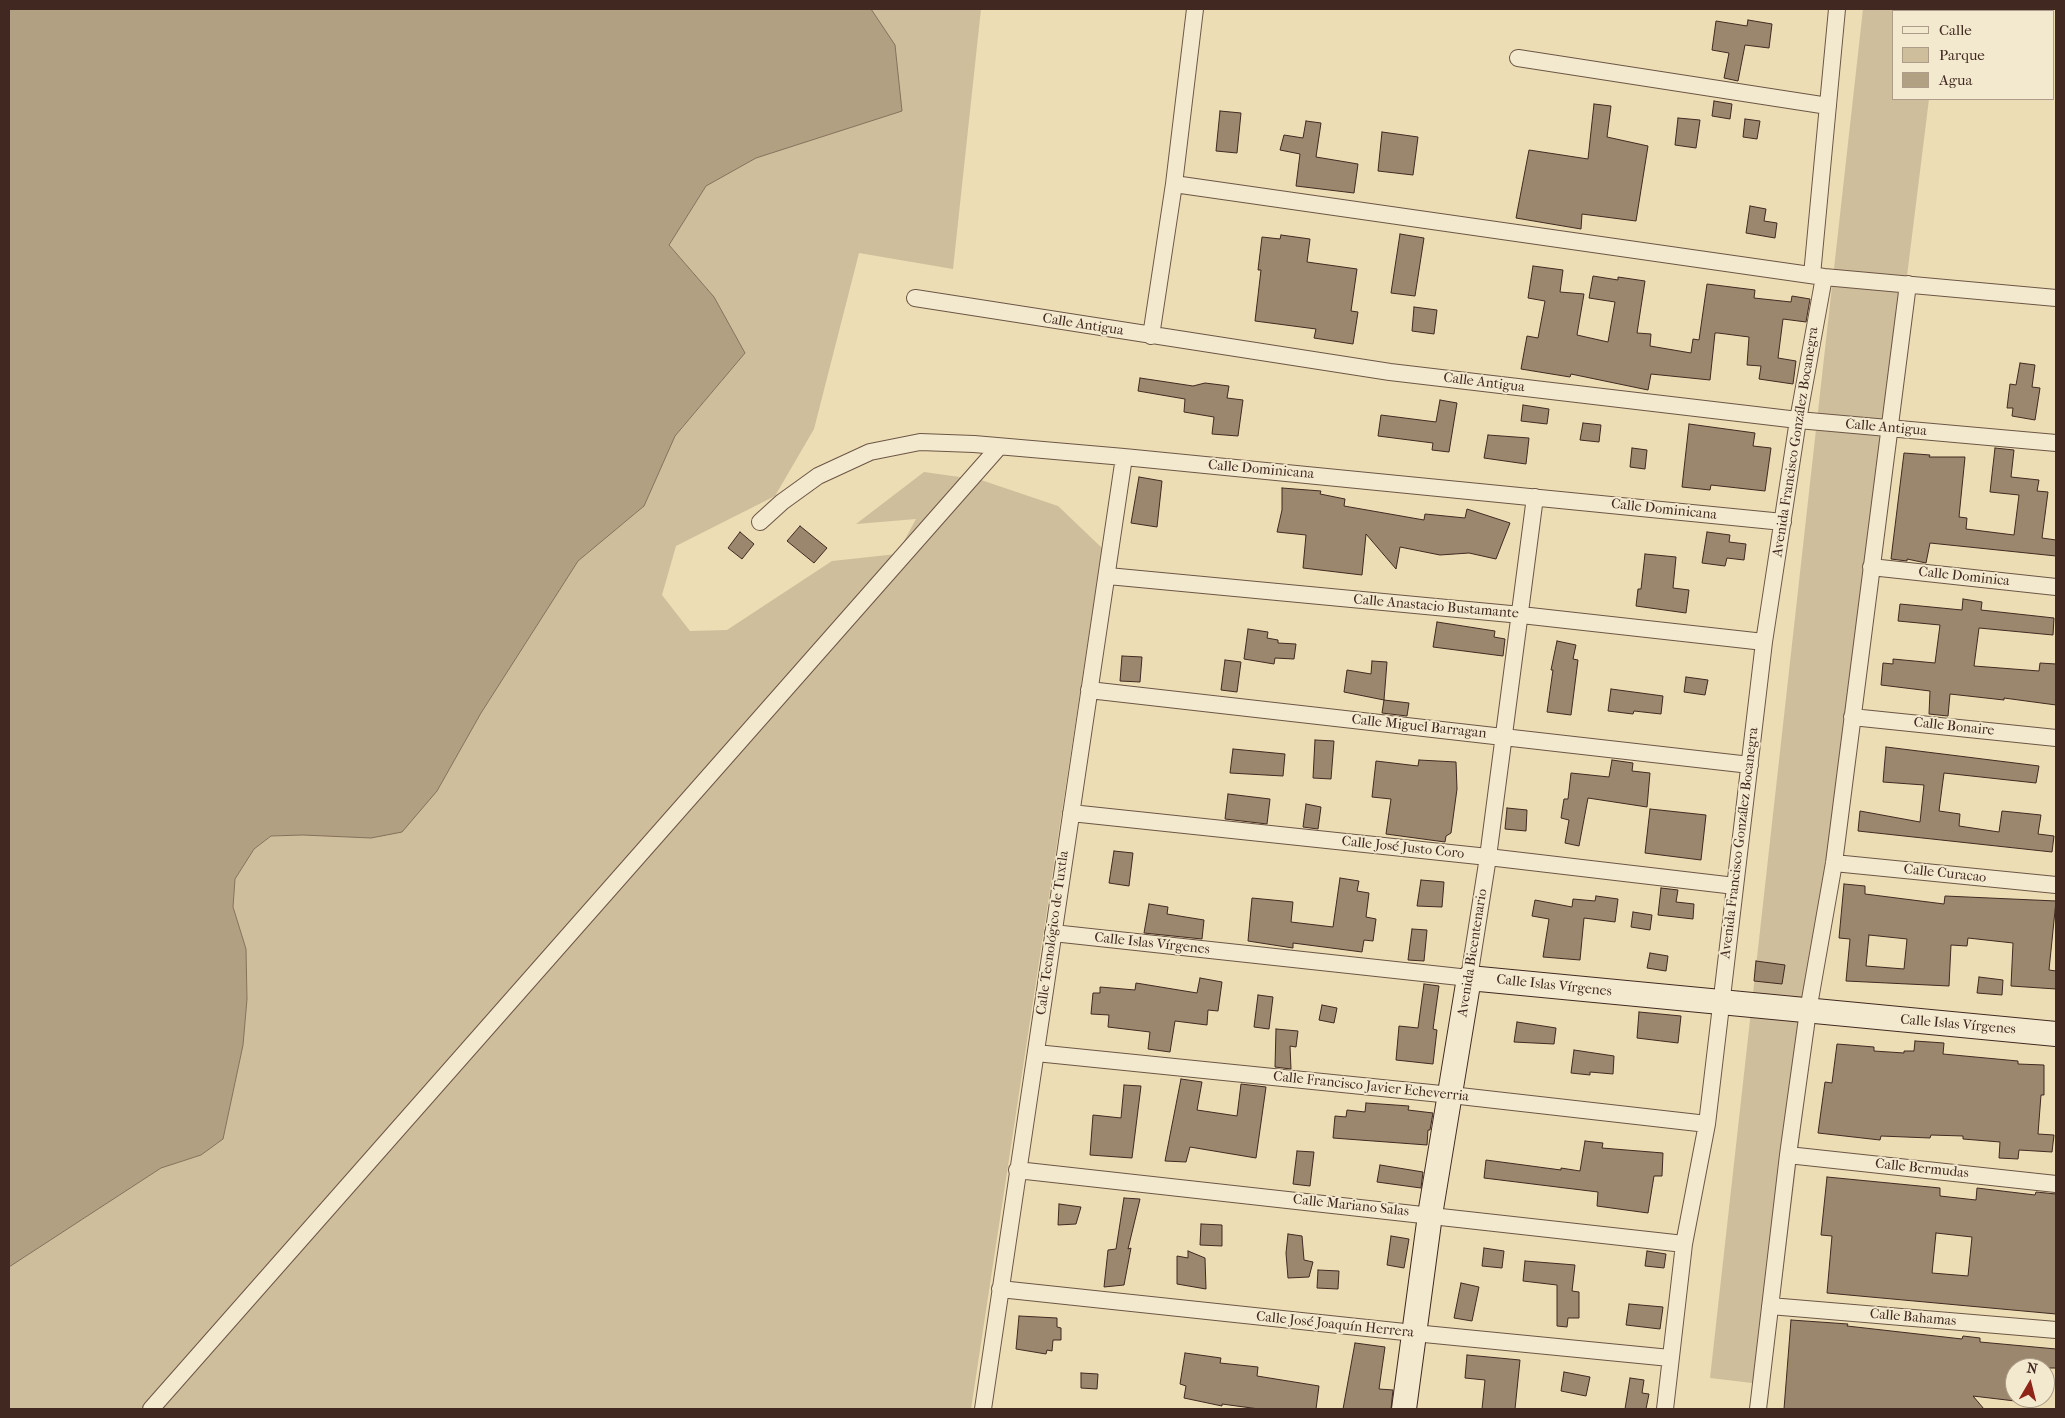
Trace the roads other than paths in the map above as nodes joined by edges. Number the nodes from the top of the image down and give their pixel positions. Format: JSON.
{"nodes":[{"id":1,"x":1195,"y":9,"type":"edge"},
{"id":2,"x":1837,"y":9,"type":"edge"},
{"id":3,"x":1518,"y":58,"type":"dead end"},
{"id":4,"x":1828,"y":106,"type":"junction"},
{"id":5,"x":1174,"y":184,"type":"junction"},
{"id":6,"x":1818,"y":276,"type":"junction"},
{"id":7,"x":1908,"y":284,"type":"junction"},
{"id":8,"x":915,"y":298,"type":"dead end"},
{"id":9,"x":2056,"y":298,"type":"edge"},
{"id":10,"x":1151,"y":336,"type":"junction"},
{"id":11,"x":1798,"y":420,"type":"junction"},
{"id":12,"x":1889,"y":428,"type":"junction"},
{"id":13,"x":2056,"y":443,"type":"edge"},
{"id":14,"x":999,"y":448,"type":"junction"},
{"id":15,"x":1124,"y":457,"type":"junction"},
{"id":16,"x":1535,"y":496,"type":"junction"},
{"id":17,"x":760,"y":522,"type":"dead end"},
{"id":18,"x":1783,"y":522,"type":"junction"},
{"id":19,"x":1871,"y":567,"type":"junction"},
{"id":20,"x":1108,"y":576,"type":"junction"},
{"id":21,"x":2056,"y":587,"type":"edge"},
{"id":22,"x":1521,"y":615,"type":"junction"},
{"id":23,"x":1764,"y":642,"type":"junction"},
{"id":24,"x":1089,"y":690,"type":"junction"},
{"id":25,"x":1852,"y":717,"type":"junction"},
{"id":26,"x":1503,"y":736,"type":"junction"},
{"id":27,"x":2056,"y":738,"type":"edge"},
{"id":28,"x":1750,"y":765,"type":"junction"},
{"id":29,"x":1071,"y":813,"type":"junction"},
{"id":30,"x":1488,"y":857,"type":"junction"},
{"id":31,"x":1834,"y":863,"type":"junction"},
{"id":32,"x":2056,"y":885,"type":"edge"},
{"id":33,"x":1735,"y":886,"type":"junction"},
{"id":34,"x":1053,"y":933,"type":"junction"},
{"id":35,"x":1469,"y":978,"type":"junction"},
{"id":36,"x":1720,"y":1002,"type":"junction"},
{"id":37,"x":1808,"y":1011,"type":"junction"},
{"id":38,"x":2056,"y":1034,"type":"edge"},
{"id":39,"x":1036,"y":1053,"type":"junction"},
{"id":40,"x":1451,"y":1095,"type":"junction"},
{"id":41,"x":1707,"y":1124,"type":"junction"},
{"id":42,"x":1788,"y":1155,"type":"junction"},
{"id":43,"x":1017,"y":1170,"type":"junction"},
{"id":44,"x":2056,"y":1184,"type":"edge"},
{"id":45,"x":1430,"y":1215,"type":"junction"},
{"id":46,"x":1684,"y":1244,"type":"junction"},
{"id":47,"x":1000,"y":1289,"type":"junction"},
{"id":48,"x":1770,"y":1306,"type":"junction"},
{"id":49,"x":2056,"y":1330,"type":"edge"},
{"id":50,"x":1414,"y":1333,"type":"junction"},
{"id":51,"x":1670,"y":1358,"type":"junction"},
{"id":52,"x":151,"y":1409,"type":"edge"},
{"id":53,"x":983,"y":1409,"type":"edge"},
{"id":54,"x":1404,"y":1409,"type":"edge"},
{"id":55,"x":1665,"y":1409,"type":"edge"},
{"id":56,"x":1758,"y":1409,"type":"edge"}],
"edges":[{"from":1,"to":5,"type":"street"},
{"from":2,"to":4,"type":"street","name":"Avenida Francisco González Bocanegra"},
{"from":3,"to":4,"type":"street"},
{"from":4,"to":6,"type":"street","name":"Avenida Francisco González Bocanegra"},
{"from":5,"to":6,"type":"street"},
{"from":5,"to":10,"type":"street"},
{"from":6,"to":7,"type":"street"},
{"from":6,"to":11,"type":"street","name":"Avenida Francisco González Bocanegra"},
{"from":7,"to":9,"type":"street"},
{"from":7,"to":12,"type":"street"},
{"from":8,"to":10,"type":"street","name":"Calle Antigua"},
{"from":10,"to":11,"type":"street","name":"Calle Antigua"},
{"from":11,"to":12,"type":"street","name":"Calle Antigua"},
{"from":11,"to":18,"type":"street","name":"Avenida Francisco González Bocanegra"},
{"from":12,"to":13,"type":"street","name":"Calle Antigua"},
{"from":12,"to":19,"type":"street"},
{"from":14,"to":15,"type":"street","name":"Calle Dominicana"},
{"from":14,"to":17,"type":"street","name":"Calle Dominicana"},
{"from":14,"to":52,"type":"street"},
{"from":15,"to":16,"type":"street","name":"Calle Dominicana"},
{"from":15,"to":20,"type":"street","name":"Calle Tecnológico de Tuxtla"},
{"from":16,"to":18,"type":"street","name":"Calle Dominicana"},
{"from":16,"to":22,"type":"street","name":"Avenida Bicentenario"},
{"from":18,"to":23,"type":"street","name":"Avenida Francisco González Bocanegra"},
{"from":19,"to":21,"type":"street","name":"Calle Dominica"},
{"from":19,"to":25,"type":"street"},
{"from":20,"to":22,"type":"street","name":"Calle Anastacio Bustamante"},
{"from":20,"to":24,"type":"street","name":"Calle Tecnológico de Tuxtla"},
{"from":22,"to":23,"type":"street","name":"Calle Anastacio Bustamante"},
{"from":22,"to":26,"type":"street","name":"Avenida Bicentenario"},
{"from":23,"to":28,"type":"street","name":"Avenida Francisco González Bocanegra"},
{"from":24,"to":26,"type":"street","name":"Calle Miguel Barragan"},
{"from":24,"to":29,"type":"street","name":"Calle Tecnológico de Tuxtla"},
{"from":25,"to":27,"type":"street","name":"Calle Bonaire"},
{"from":25,"to":31,"type":"street"},
{"from":26,"to":28,"type":"street","name":"Calle Miguel Barragan"},
{"from":26,"to":30,"type":"street","name":"Avenida Bicentenario"},
{"from":28,"to":33,"type":"street","name":"Avenida Francisco González Bocanegra"},
{"from":29,"to":30,"type":"street","name":"Calle José Justo Coro"},
{"from":29,"to":34,"type":"street","name":"Calle Tecnológico de Tuxtla"},
{"from":30,"to":33,"type":"street","name":"Calle José Justo Coro"},
{"from":30,"to":35,"type":"street","name":"Avenida Bicentenario"},
{"from":31,"to":32,"type":"street","name":"Calle Curacao"},
{"from":31,"to":37,"type":"street"},
{"from":33,"to":36,"type":"street","name":"Avenida Francisco González Bocanegra"},
{"from":34,"to":35,"type":"street","name":"Calle Islas Vírgenes"},
{"from":34,"to":39,"type":"street","name":"Calle Tecnológico de Tuxtla"},
{"from":35,"to":36,"type":"street","name":"Calle Islas Vírgenes"},
{"from":35,"to":40,"type":"street","name":"Avenida Bicentenario"},
{"from":36,"to":37,"type":"street","name":"Calle Islas Vírgenes"},
{"from":36,"to":41,"type":"street","name":"Avenida Francisco González Bocanegra"},
{"from":37,"to":38,"type":"street","name":"Calle Islas Vírgenes"},
{"from":37,"to":42,"type":"street"},
{"from":39,"to":40,"type":"street","name":"Calle Francisco Javier Echeverria"},
{"from":39,"to":43,"type":"street","name":"Calle Tecnológico de Tuxtla"},
{"from":40,"to":41,"type":"street","name":"Calle Francisco Javier Echeverria"},
{"from":40,"to":45,"type":"street","name":"Avenida Bicentenario"},
{"from":41,"to":46,"type":"street","name":"Avenida Francisco González Bocanegra"},
{"from":42,"to":44,"type":"street","name":"Calle Bermudas"},
{"from":42,"to":48,"type":"street"},
{"from":43,"to":45,"type":"street","name":"Calle Mariano Salas"},
{"from":43,"to":47,"type":"street","name":"Calle Tecnológico de Tuxtla"},
{"from":45,"to":46,"type":"street","name":"Calle Mariano Salas"},
{"from":45,"to":50,"type":"street","name":"Avenida Bicentenario"},
{"from":46,"to":51,"type":"street","name":"Avenida Francisco González Bocanegra"},
{"from":47,"to":50,"type":"street","name":"Calle José Joaquín Herrera"},
{"from":47,"to":53,"type":"street","name":"Calle Tecnológico de Tuxtla"},
{"from":48,"to":49,"type":"street","name":"Calle Bahamas"},
{"from":48,"to":56,"type":"street"},
{"from":50,"to":51,"type":"street","name":"Calle José Joaquín Herrera"},
{"from":50,"to":54,"type":"street","name":"Avenida Bicentenario"},
{"from":51,"to":55,"type":"street","name":"Avenida Francisco González Bocanegra"}]}
